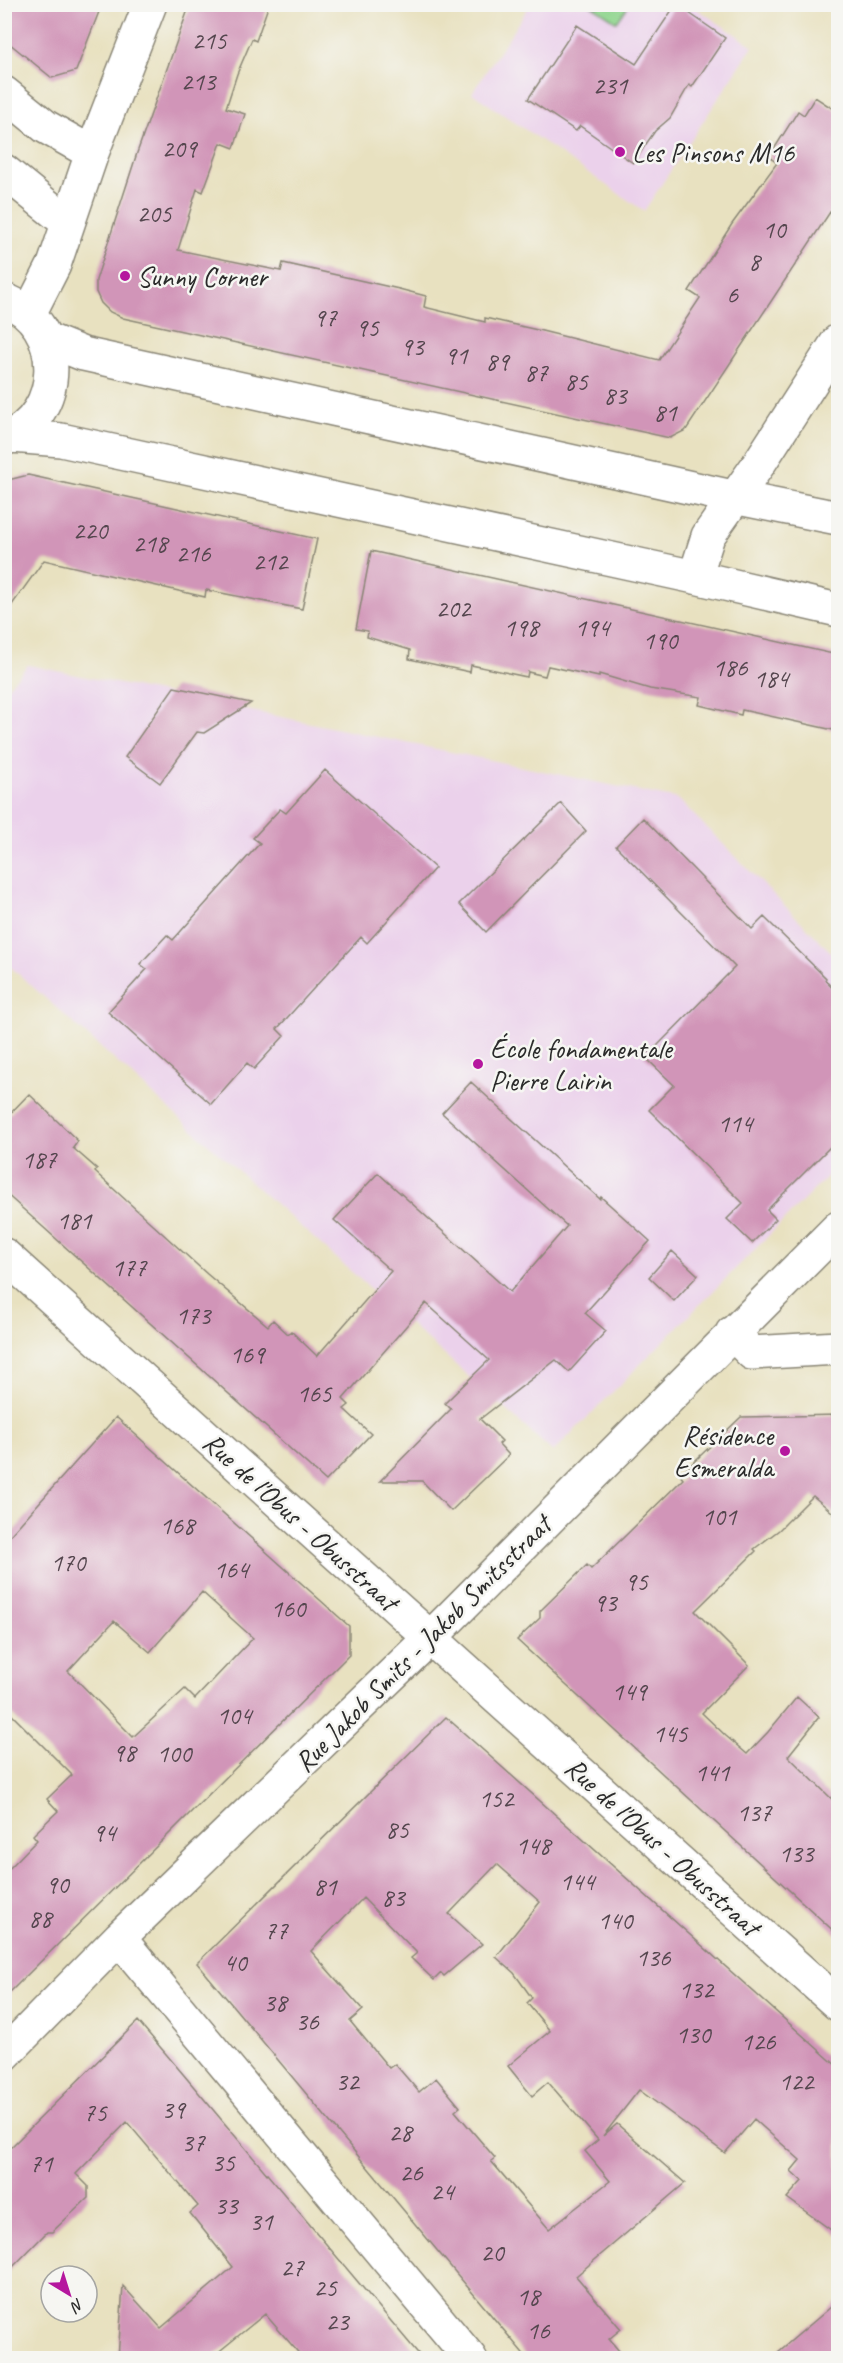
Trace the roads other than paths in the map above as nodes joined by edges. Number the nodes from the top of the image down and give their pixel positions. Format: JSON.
{"nodes":[{"id":1,"x":150,"y":4,"type":"edge"},
{"id":2,"x":4,"y":93,"type":"edge"},
{"id":3,"x":92,"y":153,"type":"junction"},
{"id":4,"x":4,"y":171,"type":"edge"},
{"id":5,"x":68,"y":223,"type":"junction"},
{"id":6,"x":26,"y":318,"type":"edge"},
{"id":7,"x":838,"y":341,"type":"edge"},
{"id":8,"x":8,"y":437,"type":"edge"},
{"id":9,"x":733,"y":497,"type":"junction"},
{"id":10,"x":838,"y":518,"type":"edge"},
{"id":11,"x":695,"y":577,"type":"junction"},
{"id":12,"x":838,"y":610,"type":"edge"},
{"id":13,"x":838,"y":1228,"type":"edge"},
{"id":14,"x":4,"y":1255,"type":"edge"},
{"id":15,"x":732,"y":1334,"type":"junction"},
{"id":16,"x":838,"y":1348,"type":"edge"},
{"id":17,"x":431,"y":1637,"type":"junction"},
{"id":18,"x":119,"y":1938,"type":"junction"},
{"id":19,"x":838,"y":2004,"type":"edge"},
{"id":20,"x":4,"y":2055,"type":"edge"},
{"id":21,"x":470,"y":2358,"type":"edge"}],
"edges":[{"from":1,"to":3,"type":"street"},
{"from":2,"to":3,"type":"street"},
{"from":3,"to":5,"type":"street"},
{"from":4,"to":5,"type":"street"},
{"from":5,"to":6,"type":"street"},
{"from":6,"to":8,"type":"street"},
{"from":6,"to":9,"type":"street"},
{"from":7,"to":9,"type":"street"},
{"from":8,"to":11,"type":"street"},
{"from":9,"to":10,"type":"street"},
{"from":9,"to":11,"type":"street"},
{"from":11,"to":12,"type":"street"},
{"from":13,"to":15,"type":"street","name":"Rue Jakob Smits - Jakob Smitsstraat"},
{"from":14,"to":17,"type":"street","name":"Rue de l'Obus - Obusstraat"},
{"from":15,"to":16,"type":"street"},
{"from":15,"to":17,"type":"street","name":"Rue Jakob Smits - Jakob Smitsstraat"},
{"from":17,"to":18,"type":"street","name":"Rue Jakob Smits - Jakob Smitsstraat"},
{"from":17,"to":19,"type":"street","name":"Rue de l'Obus - Obusstraat"},
{"from":18,"to":20,"type":"street","name":"Rue Jakob Smits - Jakob Smitsstraat"},
{"from":18,"to":21,"type":"street"}]}
